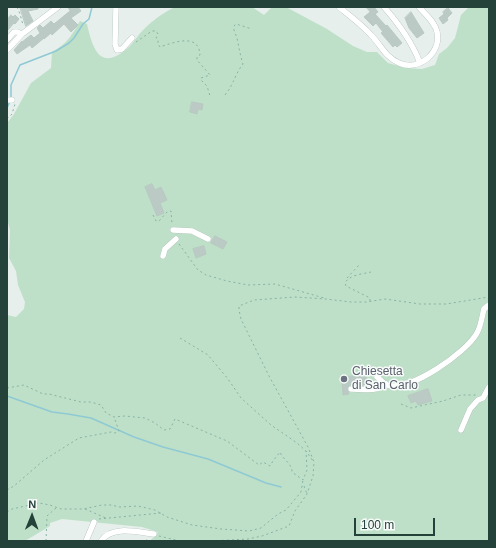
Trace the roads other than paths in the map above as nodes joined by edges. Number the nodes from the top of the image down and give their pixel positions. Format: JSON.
{"nodes":[{"id":1,"x":58,"y":7,"type":"edge"},
{"id":2,"x":116,"y":7,"type":"edge"},
{"id":3,"x":339,"y":7,"type":"edge"},
{"id":4,"x":384,"y":7,"type":"edge"},
{"id":5,"x":419,"y":7,"type":"edge"},
{"id":6,"x":22,"y":34,"type":"junction"},
{"id":7,"x":7,"y":40,"type":"edge"},
{"id":8,"x":133,"y":40,"type":"road end"},
{"id":9,"x":7,"y":50,"type":"edge"},
{"id":10,"x":420,"y":63,"type":"junction"},
{"id":11,"x":173,"y":230,"type":"road end"},
{"id":12,"x":176,"y":239,"type":"road end"},
{"id":13,"x":208,"y":239,"type":"dead end"},
{"id":14,"x":163,"y":256,"type":"dead end"},
{"id":15,"x":489,"y":305,"type":"edge"},
{"id":16,"x":377,"y":377,"type":"dead end"},
{"id":17,"x":386,"y":384,"type":"junction"},
{"id":18,"x":489,"y":387,"type":"edge"},
{"id":19,"x":351,"y":389,"type":"dead end"},
{"id":20,"x":461,"y":430,"type":"dead end"},
{"id":21,"x":94,"y":522,"type":"road end"},
{"id":22,"x":154,"y":534,"type":"road end"},
{"id":23,"x":86,"y":541,"type":"edge"},
{"id":24,"x":101,"y":541,"type":"edge"}],
"edges":[{"from":1,"to":6,"type":"street"},
{"from":2,"to":8,"type":"street"},
{"from":3,"to":10,"type":"street"},
{"from":4,"to":10,"type":"street"},
{"from":5,"to":10,"type":"street"},
{"from":6,"to":7,"type":"street"},
{"from":6,"to":9,"type":"street"},
{"from":11,"to":13,"type":"street"},
{"from":12,"to":14,"type":"street"},
{"from":15,"to":17,"type":"street"},
{"from":16,"to":17,"type":"street"},
{"from":17,"to":19,"type":"street"},
{"from":18,"to":20,"type":"street"},
{"from":21,"to":23,"type":"street"},
{"from":22,"to":24,"type":"street"}]}
